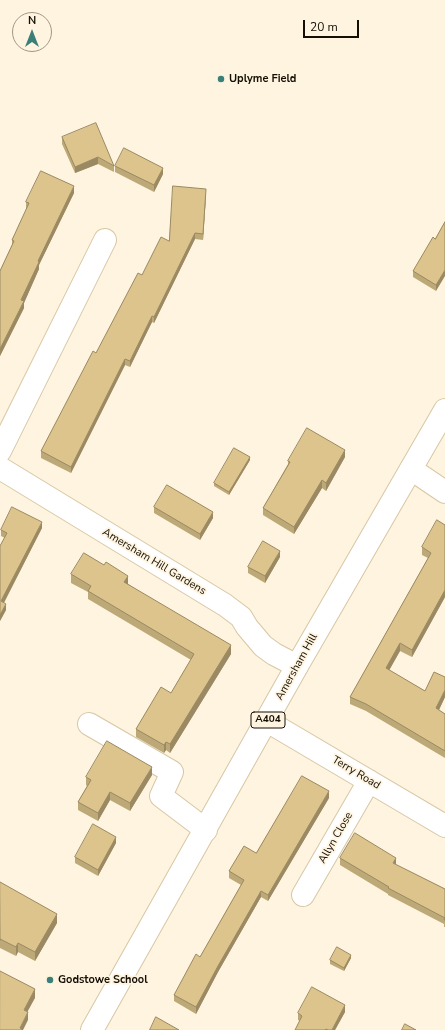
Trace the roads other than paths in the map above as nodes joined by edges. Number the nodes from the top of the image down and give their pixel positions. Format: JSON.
{"nodes":[{"id":1,"x":105,"y":240,"type":"dead end"},
{"id":2,"x":445,"y":410,"type":"edge"},
{"id":3,"x":0,"y":452,"type":"edge"},
{"id":4,"x":0,"y":468,"type":"edge"},
{"id":5,"x":411,"y":469,"type":"junction"},
{"id":6,"x":445,"y":492,"type":"edge"},
{"id":7,"x":298,"y":666,"type":"junction"},
{"id":8,"x":267,"y":721,"type":"junction"},
{"id":9,"x":89,"y":724,"type":"dead end"},
{"id":10,"x":369,"y":781,"type":"junction"},
{"id":11,"x":445,"y":826,"type":"edge"},
{"id":12,"x":206,"y":830,"type":"junction"},
{"id":13,"x":303,"y":895,"type":"dead end"},
{"id":14,"x":92,"y":1030,"type":"edge"}],
"edges":[{"from":1,"to":3,"type":"street"},
{"from":2,"to":5,"type":"street","name":"Amersham Hill","number":"A404"},
{"from":4,"to":7,"type":"street","name":"Amersham Hill Gardens"},
{"from":5,"to":6,"type":"street"},
{"from":5,"to":7,"type":"street","name":"Amersham Hill","number":"A404"},
{"from":7,"to":8,"type":"street","name":"Amersham Hill","number":"A404"},
{"from":8,"to":10,"type":"street","name":"Terry Road"},
{"from":8,"to":12,"type":"street","name":"Amersham Hill","number":"A404"},
{"from":9,"to":12,"type":"street"},
{"from":10,"to":11,"type":"street","name":"Terry Road"},
{"from":10,"to":13,"type":"street","name":"Allyn Close"},
{"from":12,"to":14,"type":"street","name":"Amersham Hill","number":"A404"}]}
